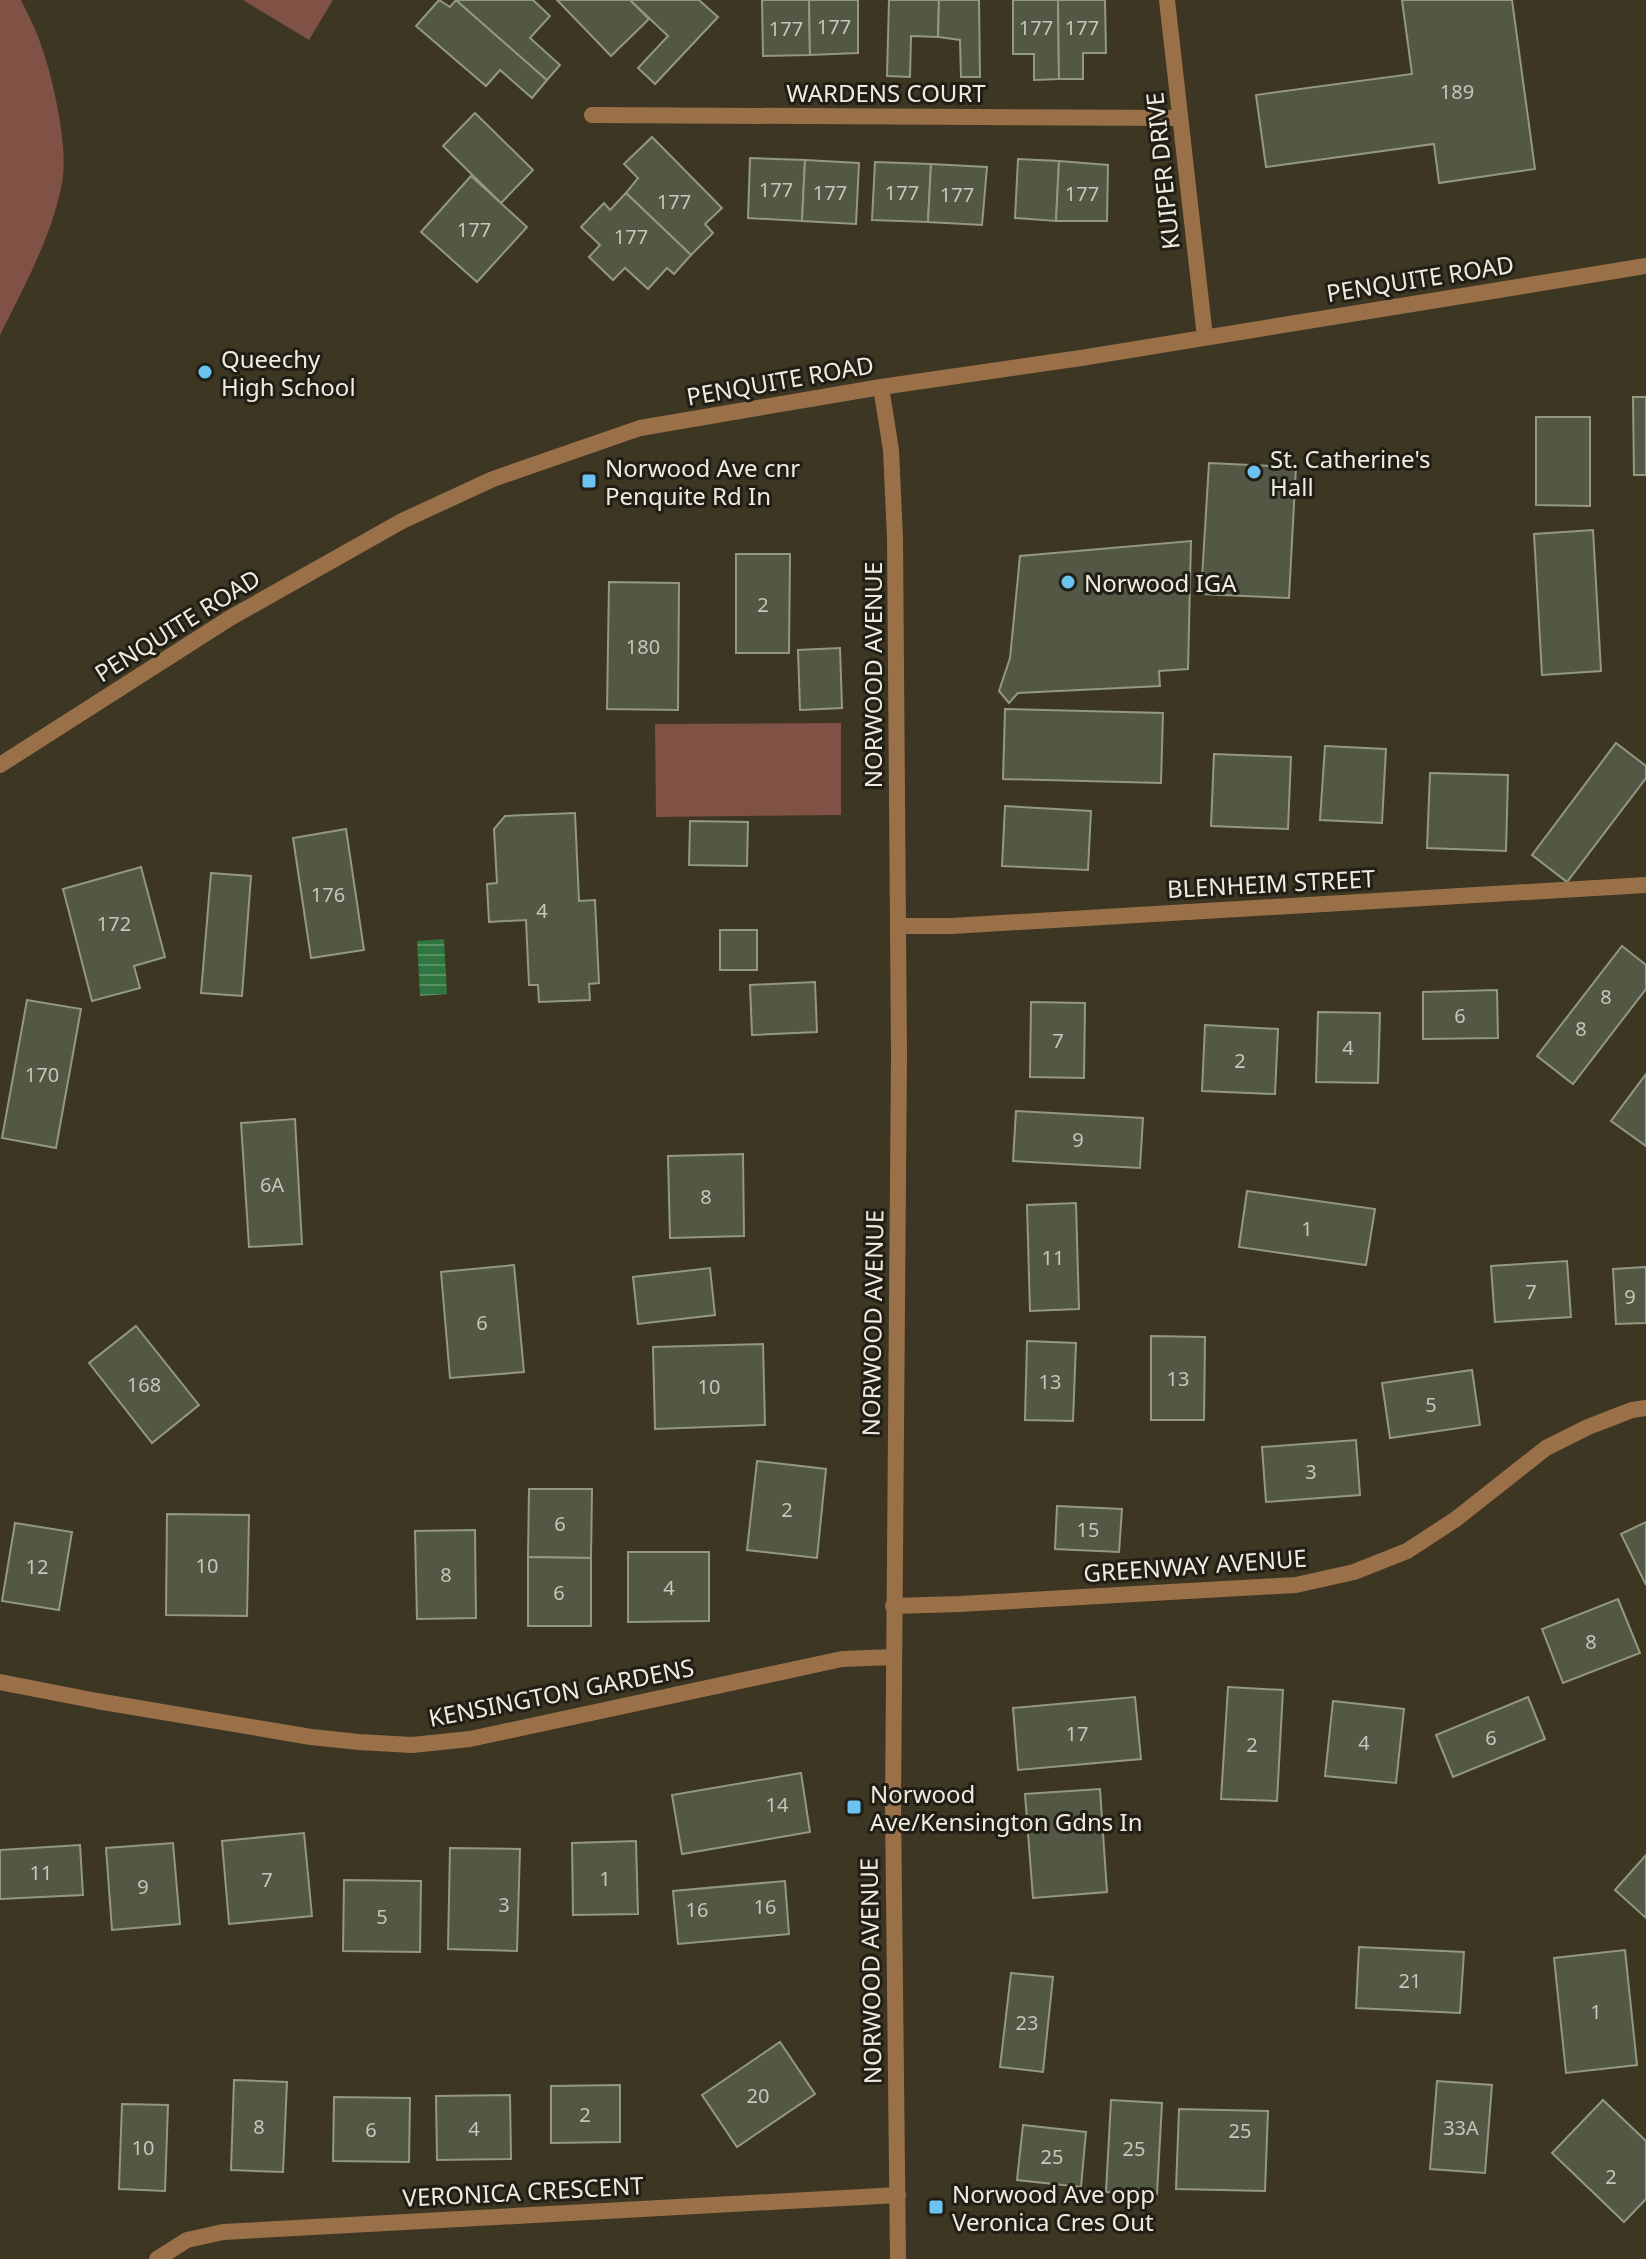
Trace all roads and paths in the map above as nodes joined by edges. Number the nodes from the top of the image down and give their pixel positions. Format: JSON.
{"nodes":[{"id":1,"x":1167,"y":0,"type":"edge"},
{"id":2,"x":592,"y":115,"type":"dead end"},
{"id":3,"x":1180,"y":118,"type":"junction"},
{"id":4,"x":1646,"y":266,"type":"edge"},
{"id":5,"x":1205,"y":337,"type":"junction"},
{"id":6,"x":881,"y":387,"type":"junction"},
{"id":7,"x":0,"y":765,"type":"edge"},
{"id":8,"x":1646,"y":885,"type":"edge"},
{"id":9,"x":898,"y":926,"type":"junction"},
{"id":10,"x":1646,"y":1408,"type":"edge"},
{"id":11,"x":893,"y":1606,"type":"junction"},
{"id":12,"x":894,"y":1657,"type":"junction"},
{"id":13,"x":0,"y":1682,"type":"edge"},
{"id":14,"x":898,"y":2195,"type":"junction"},
{"id":15,"x":157,"y":2259,"type":"edge"},
{"id":16,"x":898,"y":2259,"type":"edge"}],
"edges":[{"from":1,"to":3,"type":"street","name":"KUIPER DRIVE"},
{"from":2,"to":3,"type":"street","name":"WARDENS COURT"},
{"from":3,"to":5,"type":"street","name":"KUIPER DRIVE"},
{"from":4,"to":5,"type":"street","name":"PENQUITE ROAD"},
{"from":5,"to":6,"type":"street","name":"PENQUITE ROAD"},
{"from":6,"to":7,"type":"street","name":"PENQUITE ROAD"},
{"from":6,"to":9,"type":"street","name":"NORWOOD AVENUE"},
{"from":8,"to":9,"type":"street","name":"BLENHEIM STREET"},
{"from":9,"to":11,"type":"street","name":"NORWOOD AVENUE"},
{"from":10,"to":11,"type":"street","name":"GREENWAY AVENUE"},
{"from":11,"to":12,"type":"street","name":"NORWOOD AVENUE"},
{"from":12,"to":13,"type":"street","name":"KENSINGTON GARDENS"},
{"from":12,"to":14,"type":"street","name":"NORWOOD AVENUE"},
{"from":14,"to":15,"type":"street","name":"VERONICA CRESCENT"},
{"from":14,"to":16,"type":"street","name":"NORWOOD AVENUE"}]}
